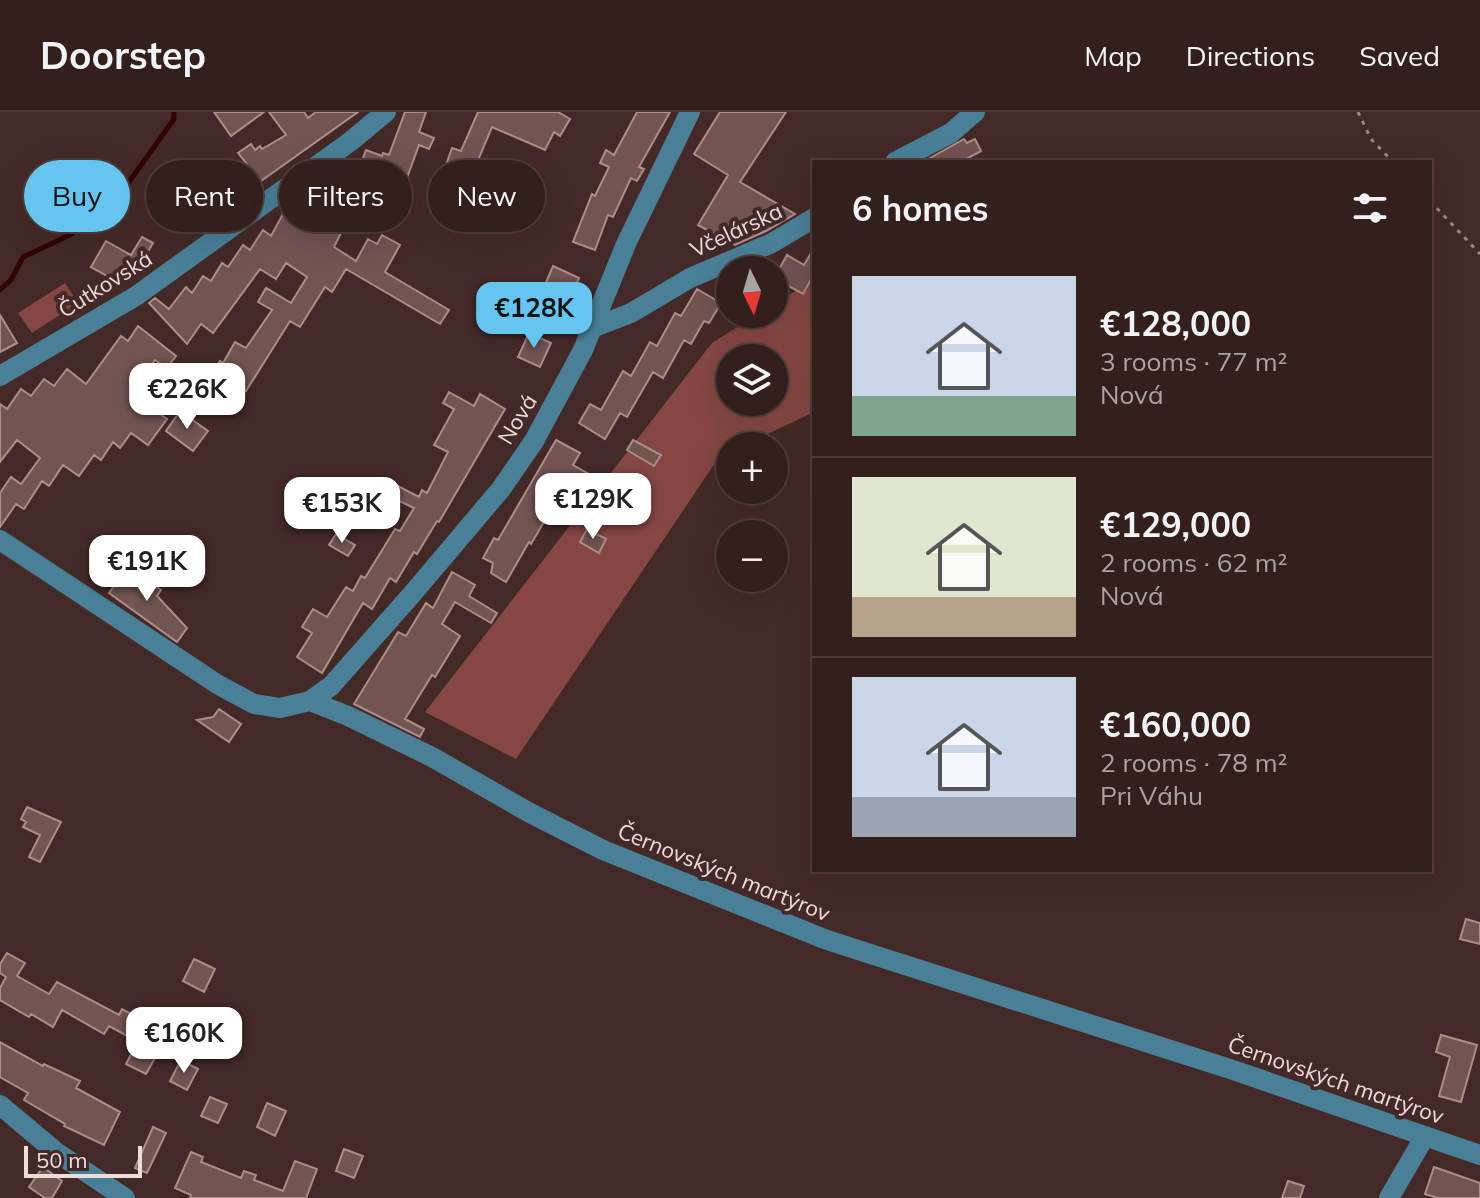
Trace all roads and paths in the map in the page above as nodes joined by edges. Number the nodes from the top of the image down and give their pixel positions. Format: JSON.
{"nodes":[{"id":1,"x":386,"y":112,"type":"edge"},
{"id":2,"x":690,"y":112,"type":"edge"},
{"id":3,"x":975,"y":112,"type":"edge"},
{"id":4,"x":1358,"y":112,"type":"edge"},
{"id":5,"x":899,"y":160,"type":"edge"},
{"id":6,"x":1391,"y":160,"type":"edge"},
{"id":7,"x":1432,"y":203,"type":"edge"},
{"id":8,"x":812,"y":219,"type":"edge"},
{"id":9,"x":1480,"y":254,"type":"edge"},
{"id":10,"x":592,"y":328,"type":"junction"},
{"id":11,"x":0,"y":376,"type":"edge"},
{"id":12,"x":0,"y":540,"type":"edge"},
{"id":13,"x":310,"y":701,"type":"junction"},
{"id":14,"x":0,"y":1105,"type":"edge"},
{"id":15,"x":1425,"y":1136,"type":"junction"},
{"id":16,"x":1479,"y":1150,"type":"edge"},
{"id":17,"x":125,"y":1198,"type":"edge"},
{"id":18,"x":1389,"y":1198,"type":"edge"}],
"edges":[{"from":1,"to":11,"type":"street","name":"Čutkovská"},
{"from":2,"to":10,"type":"street","name":"Nová"},
{"from":3,"to":5,"type":"street"},
{"from":4,"to":6,"type":"path"},
{"from":7,"to":9,"type":"path"},
{"from":8,"to":10,"type":"street","name":"Včelárska"},
{"from":10,"to":13,"type":"street","name":"Nová"},
{"from":12,"to":13,"type":"street","name":"Černovských martýrov"},
{"from":13,"to":15,"type":"street","name":"Černovských martýrov"},
{"from":14,"to":17,"type":"street"},
{"from":15,"to":16,"type":"street","name":"Černovských martýrov"},
{"from":15,"to":18,"type":"street"}]}
